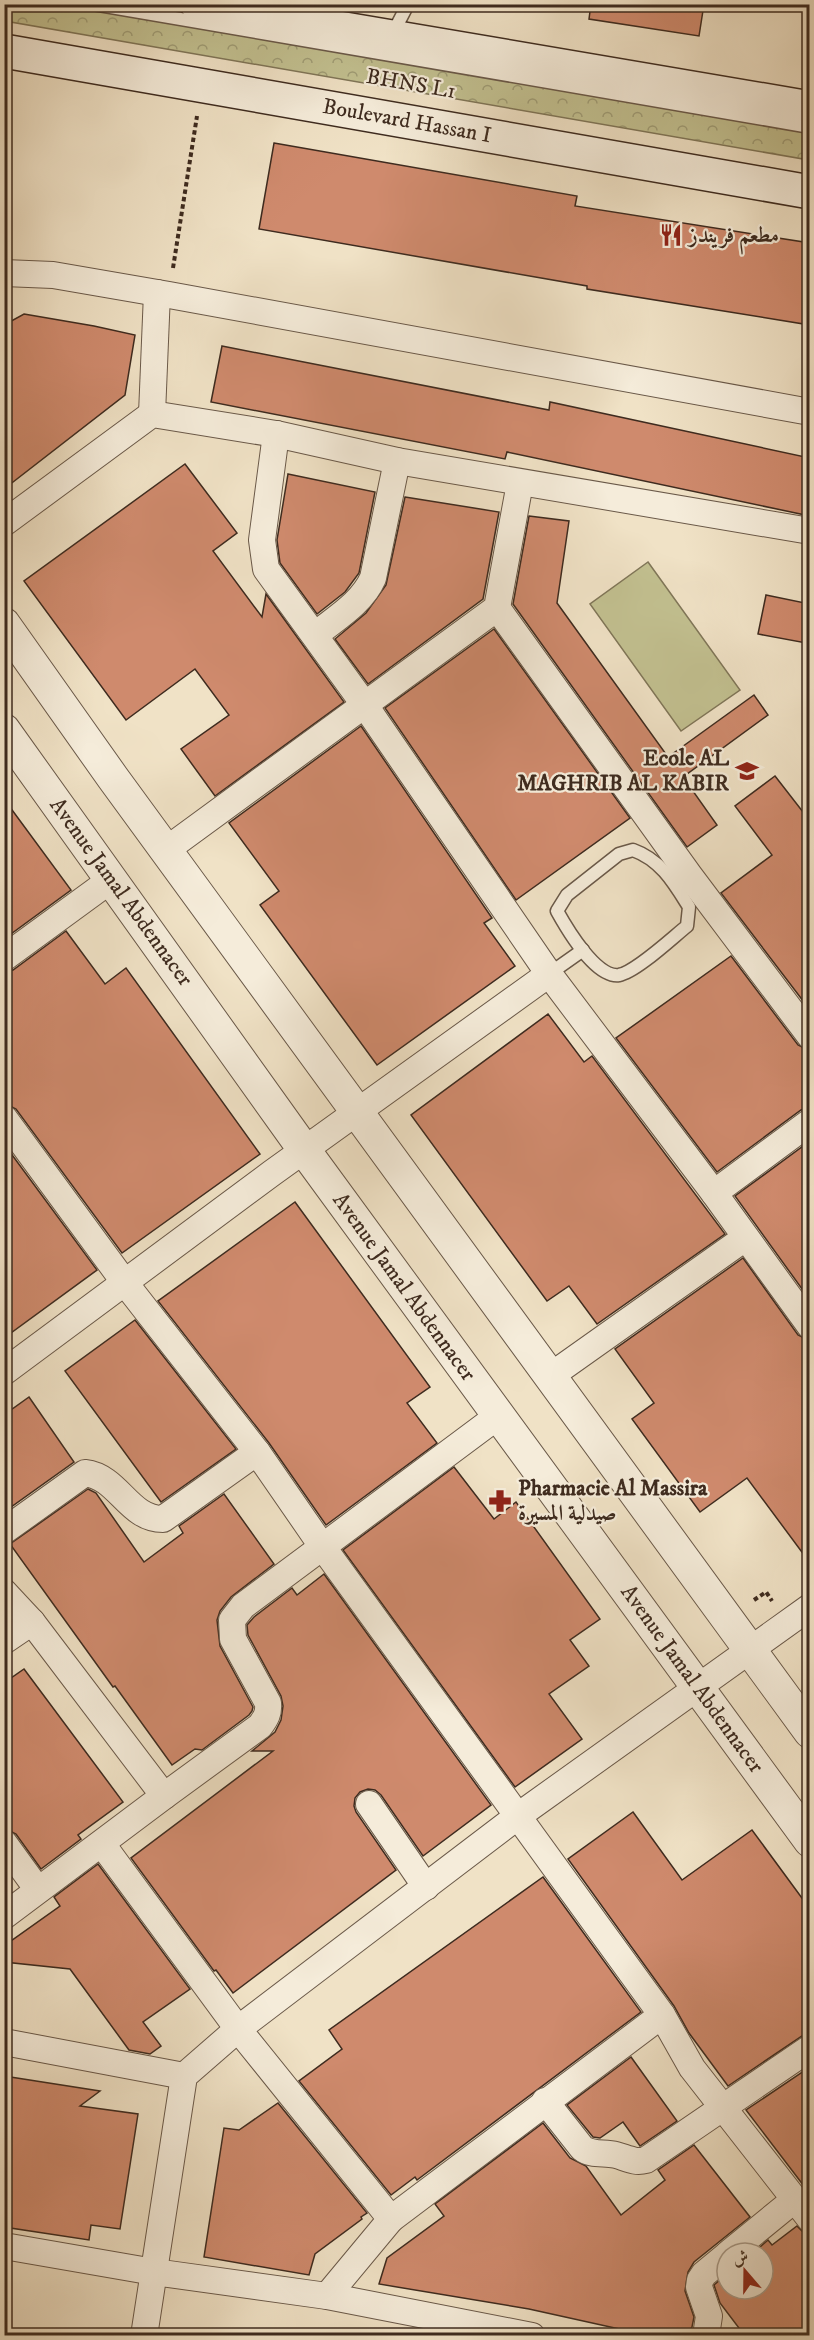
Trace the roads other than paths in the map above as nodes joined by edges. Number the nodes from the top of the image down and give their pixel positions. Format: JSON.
{"nodes":[{"id":1,"x":93,"y":4,"type":"edge"},
{"id":2,"x":197,"y":4,"type":"edge"},
{"id":3,"x":408,"y":4,"type":"edge"},
{"id":4,"x":235,"y":8,"type":"edge"},
{"id":5,"x":392,"y":36,"type":"junction"},
{"id":6,"x":4,"y":51,"type":"edge"},
{"id":7,"x":810,"y":108,"type":"edge"},
{"id":8,"x":810,"y":126,"type":"edge"},
{"id":9,"x":810,"y":192,"type":"edge"},
{"id":10,"x":4,"y":273,"type":"edge"},
{"id":11,"x":163,"y":294,"type":"junction"},
{"id":12,"x":810,"y":412,"type":"edge"},
{"id":13,"x":152,"y":414,"type":"junction"},
{"id":14,"x":276,"y":434,"type":"junction"},
{"id":15,"x":397,"y":461,"type":"junction"},
{"id":16,"x":520,"y":483,"type":"junction"},
{"id":17,"x":4,"y":523,"type":"edge"},
{"id":18,"x":810,"y":531,"type":"edge"},
{"id":19,"x":497,"y":608,"type":"junction"},
{"id":20,"x":4,"y":624,"type":"edge"},
{"id":21,"x":315,"y":635,"type":"junction"},
{"id":22,"x":364,"y":704,"type":"junction"},
{"id":23,"x":4,"y":730,"type":"edge"},
{"id":24,"x":166,"y":850,"type":"junction"},
{"id":25,"x":677,"y":873,"type":"junction"},
{"id":26,"x":112,"y":879,"type":"junction"},
{"id":27,"x":583,"y":950,"type":"junction"},
{"id":28,"x":4,"y":958,"type":"edge"},
{"id":29,"x":549,"y":974,"type":"junction"},
{"id":30,"x":810,"y":1036,"type":"edge"},
{"id":31,"x":356,"y":1112,"type":"junction"},
{"id":32,"x":4,"y":1118,"type":"edge"},
{"id":33,"x":810,"y":1122,"type":"edge"},
{"id":34,"x":305,"y":1151,"type":"junction"},
{"id":35,"x":714,"y":1193,"type":"junction"},
{"id":36,"x":745,"y":1238,"type":"junction"},
{"id":37,"x":125,"y":1283,"type":"junction"},
{"id":38,"x":810,"y":1326,"type":"edge"},
{"id":39,"x":4,"y":1372,"type":"edge"},
{"id":40,"x":549,"y":1377,"type":"junction"},
{"id":41,"x":498,"y":1416,"type":"junction"},
{"id":42,"x":257,"y":1452,"type":"junction"},
{"id":43,"x":4,"y":1531,"type":"edge"},
{"id":44,"x":322,"y":1546,"type":"junction"},
{"id":45,"x":4,"y":1592,"type":"edge"},
{"id":46,"x":810,"y":1607,"type":"edge"},
{"id":47,"x":32,"y":1622,"type":"junction"},
{"id":48,"x":4,"y":1641,"type":"edge"},
{"id":49,"x":750,"y":1651,"type":"junction"},
{"id":50,"x":699,"y":1688,"type":"junction"},
{"id":51,"x":810,"y":1732,"type":"edge"},
{"id":52,"x":164,"y":1796,"type":"junction"},
{"id":53,"x":369,"y":1804,"type":"dead end"},
{"id":54,"x":518,"y":1816,"type":"junction"},
{"id":55,"x":810,"y":1841,"type":"edge"},
{"id":56,"x":4,"y":1843,"type":"edge"},
{"id":57,"x":102,"y":1844,"type":"junction"},
{"id":58,"x":426,"y":1887,"type":"junction"},
{"id":59,"x":38,"y":1890,"type":"junction"},
{"id":60,"x":4,"y":1916,"type":"edge"},
{"id":61,"x":662,"y":2015,"type":"junction"},
{"id":62,"x":238,"y":2029,"type":"junction"},
{"id":63,"x":4,"y":2042,"type":"edge"},
{"id":64,"x":810,"y":2048,"type":"edge"},
{"id":65,"x":184,"y":2076,"type":"junction"},
{"id":66,"x":545,"y":2102,"type":"junction"},
{"id":67,"x":721,"y":2108,"type":"junction"},
{"id":68,"x":802,"y":2210,"type":"edge"},
{"id":69,"x":392,"y":2219,"type":"junction"},
{"id":70,"x":750,"y":2241,"type":"edge"},
{"id":71,"x":4,"y":2246,"type":"edge"},
{"id":72,"x":715,"y":2265,"type":"edge"},
{"id":73,"x":154,"y":2272,"type":"junction"},
{"id":74,"x":327,"y":2296,"type":"junction"},
{"id":75,"x":144,"y":2336,"type":"edge"},
{"id":76,"x":532,"y":2336,"type":"edge"},
{"id":77,"x":706,"y":2336,"type":"edge"}],
"edges":[{"from":1,"to":8,"type":"lane","name":"BHNS L1"},
{"from":2,"to":4,"type":"main road"},
{"from":3,"to":5,"type":"lane"},
{"from":4,"to":5,"type":"main road"},
{"from":5,"to":7,"type":"main road"},
{"from":6,"to":9,"type":"main road","name":"Boulevard Hassan I"},
{"from":10,"to":11,"type":"street"},
{"from":11,"to":12,"type":"street"},
{"from":11,"to":13,"type":"street"},
{"from":13,"to":14,"type":"street"},
{"from":13,"to":17,"type":"street"},
{"from":14,"to":15,"type":"street"},
{"from":14,"to":21,"type":"street"},
{"from":15,"to":16,"type":"street"},
{"from":15,"to":21,"type":"street"},
{"from":16,"to":18,"type":"street"},
{"from":16,"to":19,"type":"street"},
{"from":19,"to":22,"type":"street"},
{"from":19,"to":25,"type":"street"},
{"from":20,"to":24,"type":"street"},
{"from":21,"to":22,"type":"street"},
{"from":22,"to":24,"type":"street"},
{"from":22,"to":29,"type":"street"},
{"from":23,"to":26,"type":"street","name":"Avenue Jamal Abdennacer"},
{"from":24,"to":31,"type":"street"},
{"from":25,"to":27,"type":"lane"},
{"from":25,"to":27,"type":"lane"},
{"from":25,"to":30,"type":"street"},
{"from":26,"to":28,"type":"street"},
{"from":26,"to":34,"type":"street","name":"Avenue Jamal Abdennacer"},
{"from":27,"to":29,"type":"lane"},
{"from":29,"to":31,"type":"street"},
{"from":29,"to":35,"type":"street"},
{"from":31,"to":34,"type":"street"},
{"from":31,"to":40,"type":"street"},
{"from":32,"to":37,"type":"street"},
{"from":33,"to":35,"type":"street"},
{"from":34,"to":37,"type":"street"},
{"from":34,"to":41,"type":"street","name":"Avenue Jamal Abdennacer"},
{"from":35,"to":36,"type":"street"},
{"from":36,"to":38,"type":"street"},
{"from":36,"to":40,"type":"street"},
{"from":37,"to":39,"type":"street"},
{"from":37,"to":42,"type":"street"},
{"from":40,"to":49,"type":"street"},
{"from":41,"to":44,"type":"street"},
{"from":41,"to":50,"type":"street","name":"Avenue Jamal Abdennacer"},
{"from":42,"to":43,"type":"street"},
{"from":42,"to":44,"type":"street"},
{"from":44,"to":52,"type":"street"},
{"from":44,"to":54,"type":"street"},
{"from":45,"to":47,"type":"street"},
{"from":46,"to":49,"type":"street"},
{"from":47,"to":48,"type":"street"},
{"from":47,"to":52,"type":"street"},
{"from":49,"to":50,"type":"street"},
{"from":49,"to":51,"type":"street"},
{"from":50,"to":54,"type":"street"},
{"from":50,"to":55,"type":"street","name":"Avenue Jamal Abdennacer"},
{"from":52,"to":57,"type":"street"},
{"from":53,"to":58,"type":"street"},
{"from":54,"to":58,"type":"street"},
{"from":54,"to":61,"type":"street"},
{"from":56,"to":59,"type":"street"},
{"from":57,"to":59,"type":"street"},
{"from":57,"to":62,"type":"street"},
{"from":58,"to":62,"type":"street"},
{"from":59,"to":60,"type":"street"},
{"from":61,"to":66,"type":"street"},
{"from":61,"to":67,"type":"street"},
{"from":62,"to":65,"type":"street"},
{"from":62,"to":69,"type":"street"},
{"from":63,"to":65,"type":"street"},
{"from":64,"to":67,"type":"street"},
{"from":65,"to":73,"type":"street"},
{"from":66,"to":67,"type":"street"},
{"from":66,"to":69,"type":"street"},
{"from":67,"to":68,"type":"street"},
{"from":68,"to":70,"type":"street"},
{"from":69,"to":74,"type":"street"},
{"from":71,"to":73,"type":"street"},
{"from":72,"to":77,"type":"street"},
{"from":73,"to":74,"type":"street"},
{"from":73,"to":75,"type":"street"},
{"from":74,"to":76,"type":"street"}]}
